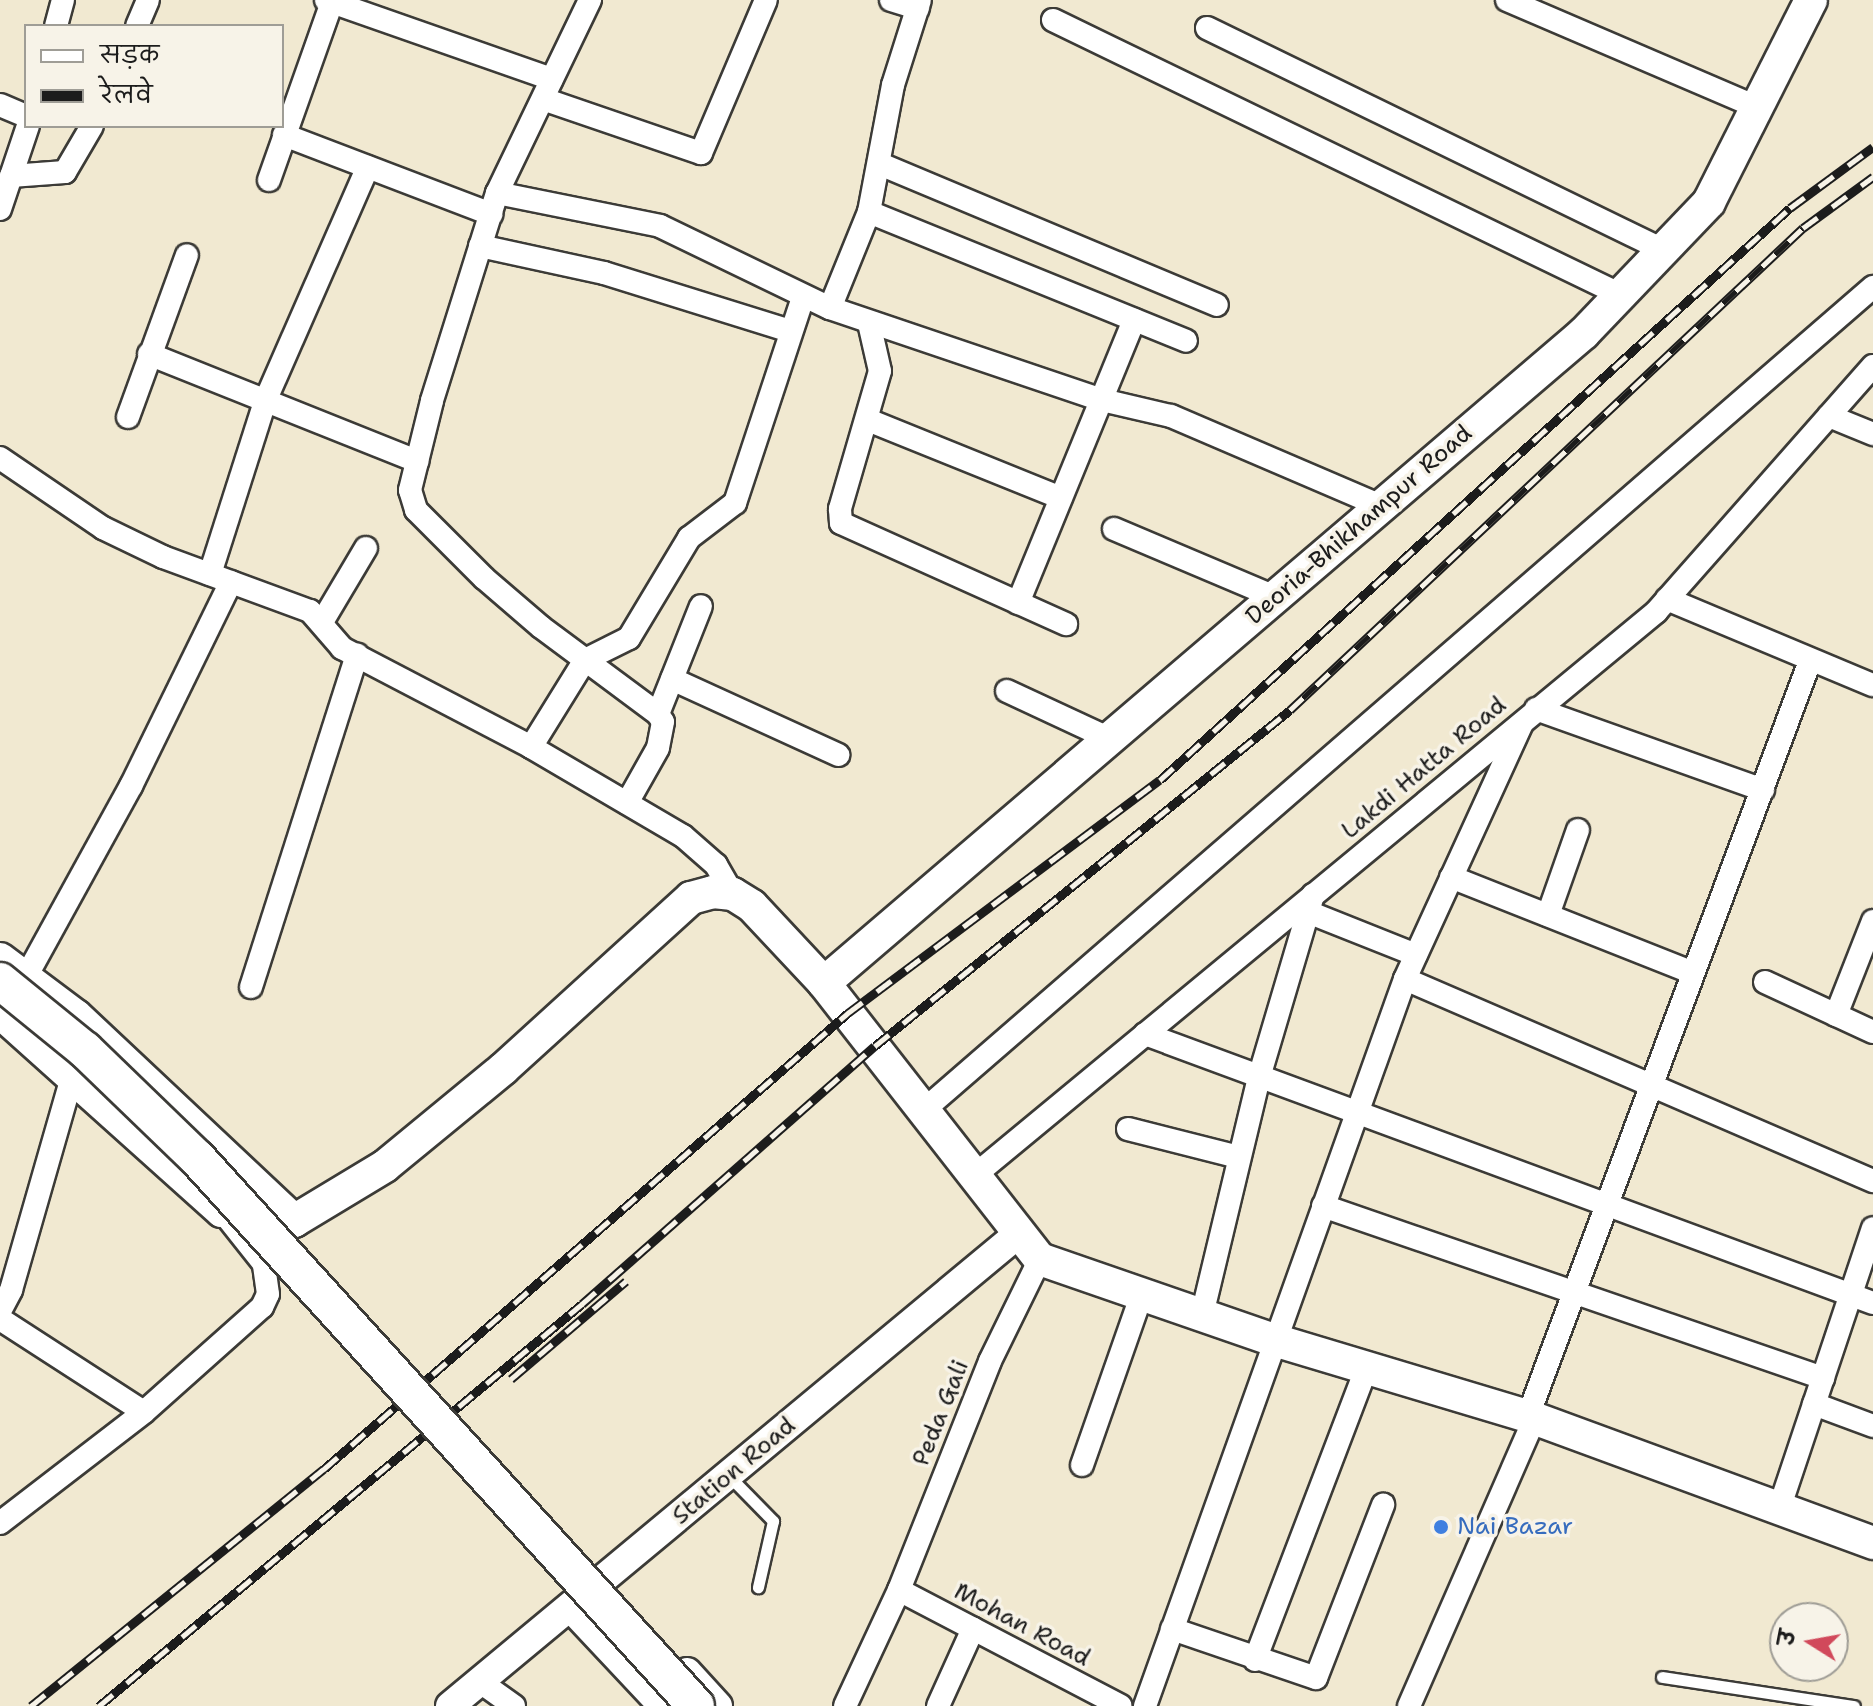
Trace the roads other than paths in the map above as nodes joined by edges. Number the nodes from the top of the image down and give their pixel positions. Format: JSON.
{"nodes":[{"id":1,"x":63,"y":0,"type":"edge"},
{"id":2,"x":148,"y":0,"type":"edge"},
{"id":3,"x":590,"y":0,"type":"edge"},
{"id":4,"x":766,"y":0,"type":"edge"},
{"id":5,"x":891,"y":0,"type":"edge"},
{"id":6,"x":1507,"y":0,"type":"edge"},
{"id":7,"x":1811,"y":0,"type":"edge"},
{"id":8,"x":329,"y":1,"type":"edge"},
{"id":9,"x":919,"y":4,"type":"edge"},
{"id":10,"x":1053,"y":20,"type":"dead end"},
{"id":11,"x":57,"y":24,"type":"edge"},
{"id":12,"x":138,"y":24,"type":"edge"},
{"id":13,"x":1207,"y":28,"type":"dead end"},
{"id":14,"x":547,"y":89,"type":"junction"},
{"id":15,"x":0,"y":105,"type":"edge"},
{"id":16,"x":1757,"y":107,"type":"junction"},
{"id":17,"x":24,"y":115,"type":"edge"},
{"id":18,"x":27,"y":128,"type":"edge"},
{"id":19,"x":91,"y":128,"type":"edge"},
{"id":20,"x":284,"y":135,"type":"junction"},
{"id":21,"x":880,"y":164,"type":"junction"},
{"id":22,"x":368,"y":167,"type":"junction"},
{"id":23,"x":11,"y":176,"type":"junction"},
{"id":24,"x":269,"y":180,"type":"dead end"},
{"id":25,"x":494,"y":203,"type":"junction"},
{"id":26,"x":0,"y":209,"type":"edge"},
{"id":27,"x":869,"y":212,"type":"junction"},
{"id":28,"x":480,"y":246,"type":"junction"},
{"id":29,"x":1663,"y":250,"type":"junction"},
{"id":30,"x":187,"y":255,"type":"dead end"},
{"id":31,"x":1873,"y":287,"type":"edge"},
{"id":32,"x":1621,"y":295,"type":"junction"},
{"id":33,"x":803,"y":297,"type":"junction"},
{"id":34,"x":1217,"y":305,"type":"dead end"},
{"id":35,"x":830,"y":308,"type":"junction"},
{"id":36,"x":1134,"y":320,"type":"junction"},
{"id":37,"x":869,"y":323,"type":"junction"},
{"id":38,"x":790,"y":331,"type":"junction"},
{"id":39,"x":1186,"y":341,"type":"dead end"},
{"id":40,"x":149,"y":354,"type":"junction"},
{"id":41,"x":1873,"y":366,"type":"edge"},
{"id":42,"x":266,"y":399,"type":"junction"},
{"id":43,"x":1102,"y":400,"type":"junction"},
{"id":44,"x":1829,"y":416,"type":"junction"},
{"id":45,"x":128,"y":417,"type":"dead end"},
{"id":46,"x":868,"y":420,"type":"junction"},
{"id":47,"x":1873,"y":434,"type":"edge"},
{"id":48,"x":0,"y":458,"type":"edge"},
{"id":49,"x":417,"y":461,"type":"junction"},
{"id":50,"x":1061,"y":498,"type":"junction"},
{"id":51,"x":1381,"y":506,"type":"junction"},
{"id":52,"x":1114,"y":529,"type":"dead end"},
{"id":53,"x":366,"y":548,"type":"dead end"},
{"id":54,"x":220,"y":578,"type":"junction"},
{"id":55,"x":1275,"y":597,"type":"junction"},
{"id":56,"x":1667,"y":599,"type":"junction"},
{"id":57,"x":1018,"y":603,"type":"junction"},
{"id":58,"x":701,"y":606,"type":"dead end"},
{"id":59,"x":322,"y":622,"type":"junction"},
{"id":60,"x":1066,"y":624,"type":"dead end"},
{"id":61,"x":357,"y":655,"type":"junction"},
{"id":62,"x":585,"y":660,"type":"junction"},
{"id":63,"x":1810,"y":661,"type":"junction"},
{"id":64,"x":672,"y":679,"type":"junction"},
{"id":65,"x":1873,"y":685,"type":"edge"},
{"id":66,"x":1007,"y":691,"type":"dead end"},
{"id":67,"x":658,"y":714,"type":"junction"},
{"id":68,"x":1530,"y":714,"type":"junction"},
{"id":69,"x":1110,"y":739,"type":"junction"},
{"id":70,"x":531,"y":747,"type":"junction"},
{"id":71,"x":839,"y":755,"type":"dead end"},
{"id":72,"x":1763,"y":790,"type":"junction"},
{"id":73,"x":627,"y":803,"type":"junction"},
{"id":74,"x":1578,"y":830,"type":"dead end"},
{"id":75,"x":1451,"y":877,"type":"junction"},
{"id":76,"x":733,"y":894,"type":"junction"},
{"id":77,"x":1311,"y":903,"type":"junction"},
{"id":78,"x":1548,"y":915,"type":"junction"},
{"id":79,"x":1873,"y":921,"type":"edge"},
{"id":80,"x":1416,"y":955,"type":"junction"},
{"id":81,"x":1866,"y":957,"type":"edge"},
{"id":82,"x":9,"y":972,"type":"edge"},
{"id":83,"x":1693,"y":973,"type":"junction"},
{"id":84,"x":1405,"y":979,"type":"junction"},
{"id":85,"x":1765,"y":982,"type":"dead end"},
{"id":86,"x":824,"y":983,"type":"junction"},
{"id":87,"x":251,"y":987,"type":"dead end"},
{"id":88,"x":0,"y":1012,"type":"edge"},
{"id":89,"x":1836,"y":1015,"type":"junction"},
{"id":90,"x":1873,"y":1032,"type":"edge"},
{"id":91,"x":1145,"y":1034,"type":"junction"},
{"id":92,"x":1260,"y":1074,"type":"junction"},
{"id":93,"x":72,"y":1077,"type":"junction"},
{"id":94,"x":1651,"y":1082,"type":"junction"},
{"id":95,"x":925,"y":1109,"type":"junction"},
{"id":96,"x":1358,"y":1109,"type":"junction"},
{"id":97,"x":1128,"y":1129,"type":"dead end"},
{"id":98,"x":1239,"y":1157,"type":"junction"},
{"id":99,"x":975,"y":1175,"type":"junction"},
{"id":100,"x":1873,"y":1181,"type":"edge"},
{"id":101,"x":1606,"y":1203,"type":"junction"},
{"id":102,"x":1323,"y":1206,"type":"junction"},
{"id":103,"x":222,"y":1211,"type":"junction"},
{"id":104,"x":294,"y":1221,"type":"junction"},
{"id":105,"x":1873,"y":1228,"type":"edge"},
{"id":106,"x":1017,"y":1235,"type":"junction"},
{"id":107,"x":1040,"y":1259,"type":"junction"},
{"id":108,"x":1572,"y":1292,"type":"junction"},
{"id":109,"x":1142,"y":1294,"type":"junction"},
{"id":110,"x":1851,"y":1294,"type":"junction"},
{"id":111,"x":1873,"y":1303,"type":"edge"},
{"id":112,"x":0,"y":1311,"type":"edge"},
{"id":113,"x":1202,"y":1315,"type":"junction"},
{"id":114,"x":0,"y":1319,"type":"edge"},
{"id":115,"x":1274,"y":1340,"type":"junction"},
{"id":116,"x":1367,"y":1367,"type":"junction"},
{"id":117,"x":1823,"y":1378,"type":"junction"},
{"id":118,"x":1814,"y":1404,"type":"junction"},
{"id":119,"x":144,"y":1412,"type":"junction"},
{"id":120,"x":1531,"y":1417,"type":"junction"},
{"id":121,"x":1873,"y":1426,"type":"edge"},
{"id":122,"x":1082,"y":1465,"type":"dead end"},
{"id":123,"x":729,"y":1475,"type":"junction"},
{"id":124,"x":1383,"y":1505,"type":"dead end"},
{"id":125,"x":1779,"y":1509,"type":"junction"},
{"id":126,"x":0,"y":1523,"type":"edge"},
{"id":127,"x":1873,"y":1543,"type":"edge"},
{"id":128,"x":602,"y":1581,"type":"junction"},
{"id":129,"x":758,"y":1587,"type":"dead end"},
{"id":130,"x":899,"y":1590,"type":"junction"},
{"id":131,"x":570,"y":1607,"type":"junction"},
{"id":132,"x":973,"y":1629,"type":"junction"},
{"id":133,"x":1172,"y":1629,"type":"junction"},
{"id":134,"x":1255,"y":1660,"type":"junction"},
{"id":135,"x":1662,"y":1677,"type":"dead end"},
{"id":136,"x":479,"y":1681,"type":"junction"},
{"id":137,"x":450,"y":1706,"type":"edge"},
{"id":138,"x":514,"y":1706,"type":"edge"},
{"id":139,"x":663,"y":1706,"type":"edge"},
{"id":140,"x":696,"y":1706,"type":"edge"},
{"id":141,"x":718,"y":1706,"type":"edge"},
{"id":142,"x":845,"y":1706,"type":"edge"},
{"id":143,"x":938,"y":1706,"type":"edge"},
{"id":144,"x":1121,"y":1706,"type":"edge"},
{"id":145,"x":1145,"y":1706,"type":"edge"},
{"id":146,"x":1409,"y":1706,"type":"edge"},
{"id":147,"x":1854,"y":1706,"type":"edge"}],
"edges":[{"from":1,"to":11,"type":"street"},
{"from":2,"to":12,"type":"street"},
{"from":3,"to":14,"type":"street"},
{"from":4,"to":14,"type":"street"},
{"from":5,"to":9,"type":"street"},
{"from":6,"to":16,"type":"street"},
{"from":7,"to":16,"type":"main road","name":"Deoria-Bhikhampur Road"},
{"from":8,"to":14,"type":"street"},
{"from":8,"to":20,"type":"street"},
{"from":9,"to":21,"type":"street"},
{"from":10,"to":32,"type":"street"},
{"from":13,"to":29,"type":"street"},
{"from":14,"to":25,"type":"street"},
{"from":15,"to":17,"type":"street"},
{"from":16,"to":29,"type":"main road","name":"Deoria-Bhikhampur Road"},
{"from":18,"to":23,"type":"street"},
{"from":19,"to":23,"type":"street"},
{"from":20,"to":22,"type":"street"},
{"from":20,"to":24,"type":"street"},
{"from":21,"to":27,"type":"street"},
{"from":21,"to":34,"type":"street"},
{"from":22,"to":25,"type":"street"},
{"from":22,"to":42,"type":"street"},
{"from":23,"to":26,"type":"street"},
{"from":25,"to":28,"type":"street"},
{"from":25,"to":33,"type":"street"},
{"from":27,"to":35,"type":"street"},
{"from":27,"to":36,"type":"street"},
{"from":28,"to":38,"type":"street"},
{"from":28,"to":49,"type":"street"},
{"from":29,"to":32,"type":"main road","name":"Deoria-Bhikhampur Road"},
{"from":30,"to":40,"type":"street"},
{"from":31,"to":95,"type":"street"},
{"from":32,"to":51,"type":"main road","name":"Deoria-Bhikhampur Road"},
{"from":33,"to":35,"type":"street"},
{"from":33,"to":38,"type":"street"},
{"from":35,"to":37,"type":"street"},
{"from":36,"to":39,"type":"street"},
{"from":36,"to":43,"type":"street"},
{"from":37,"to":43,"type":"street"},
{"from":37,"to":46,"type":"street"},
{"from":38,"to":62,"type":"street"},
{"from":40,"to":42,"type":"street"},
{"from":40,"to":45,"type":"street"},
{"from":41,"to":44,"type":"street","name":"Lakdi Hatta Road"},
{"from":42,"to":49,"type":"street"},
{"from":42,"to":54,"type":"street"},
{"from":43,"to":50,"type":"street"},
{"from":43,"to":51,"type":"street"},
{"from":44,"to":47,"type":"street"},
{"from":44,"to":56,"type":"street","name":"Lakdi Hatta Road"},
{"from":46,"to":50,"type":"street"},
{"from":46,"to":57,"type":"street"},
{"from":48,"to":54,"type":"street"},
{"from":49,"to":62,"type":"street"},
{"from":50,"to":57,"type":"street"},
{"from":51,"to":55,"type":"main road","name":"Deoria-Bhikhampur Road"},
{"from":52,"to":55,"type":"street"},
{"from":53,"to":59,"type":"street"},
{"from":54,"to":59,"type":"street"},
{"from":54,"to":82,"type":"street"},
{"from":55,"to":69,"type":"main road","name":"Deoria-Bhikhampur Road"},
{"from":56,"to":63,"type":"street"},
{"from":56,"to":68,"type":"street","name":"Lakdi Hatta Road"},
{"from":57,"to":60,"type":"street"},
{"from":58,"to":64,"type":"street"},
{"from":59,"to":61,"type":"street"},
{"from":61,"to":70,"type":"street"},
{"from":61,"to":87,"type":"street"},
{"from":62,"to":67,"type":"street"},
{"from":62,"to":70,"type":"street"},
{"from":63,"to":65,"type":"street"},
{"from":63,"to":72,"type":"street"},
{"from":64,"to":67,"type":"street"},
{"from":64,"to":71,"type":"street"},
{"from":66,"to":69,"type":"street"},
{"from":67,"to":73,"type":"street"},
{"from":68,"to":72,"type":"street"},
{"from":68,"to":75,"type":"street"},
{"from":68,"to":77,"type":"street","name":"Lakdi Hatta Road"},
{"from":69,"to":86,"type":"main road","name":"Deoria-Bhikhampur Road"},
{"from":70,"to":73,"type":"street"},
{"from":72,"to":83,"type":"street"},
{"from":73,"to":76,"type":"street"},
{"from":74,"to":78,"type":"street"},
{"from":75,"to":78,"type":"street"},
{"from":75,"to":80,"type":"street"},
{"from":76,"to":86,"type":"main road"},
{"from":76,"to":104,"type":"main road"},
{"from":77,"to":80,"type":"street"},
{"from":77,"to":91,"type":"street","name":"Lakdi Hatta Road"},
{"from":77,"to":92,"type":"street"},
{"from":78,"to":83,"type":"street"},
{"from":79,"to":81,"type":"street"},
{"from":80,"to":84,"type":"street"},
{"from":81,"to":89,"type":"street"},
{"from":82,"to":104,"type":"main road"},
{"from":82,"to":140,"type":"main road","bridge":true},
{"from":83,"to":94,"type":"street"},
{"from":84,"to":94,"type":"street"},
{"from":84,"to":96,"type":"street"},
{"from":85,"to":89,"type":"street"},
{"from":86,"to":95,"type":"main road"},
{"from":88,"to":93,"type":"main road"},
{"from":89,"to":90,"type":"street"},
{"from":91,"to":92,"type":"street"},
{"from":91,"to":99,"type":"street","name":"Lakdi Hatta Road"},
{"from":92,"to":96,"type":"street"},
{"from":92,"to":98,"type":"street"},
{"from":93,"to":103,"type":"main road"},
{"from":93,"to":112,"type":"street"},
{"from":94,"to":100,"type":"street"},
{"from":94,"to":101,"type":"street"},
{"from":95,"to":99,"type":"main road"},
{"from":96,"to":101,"type":"street"},
{"from":96,"to":102,"type":"street"},
{"from":97,"to":98,"type":"street"},
{"from":98,"to":113,"type":"street"},
{"from":99,"to":106,"type":"main road"},
{"from":101,"to":108,"type":"street"},
{"from":101,"to":110,"type":"street"},
{"from":102,"to":108,"type":"street"},
{"from":102,"to":115,"type":"street"},
{"from":103,"to":104,"type":"main road"},
{"from":103,"to":119,"type":"street"},
{"from":105,"to":110,"type":"street"},
{"from":106,"to":107,"type":"main road"},
{"from":106,"to":123,"type":"street","name":"Station Road"},
{"from":107,"to":109,"type":"main road"},
{"from":107,"to":130,"type":"street","name":"Peda Gali"},
{"from":108,"to":117,"type":"street"},
{"from":108,"to":120,"type":"street"},
{"from":109,"to":113,"type":"main road"},
{"from":109,"to":122,"type":"street"},
{"from":110,"to":111,"type":"street"},
{"from":110,"to":117,"type":"street"},
{"from":113,"to":115,"type":"main road"},
{"from":114,"to":119,"type":"street"},
{"from":115,"to":116,"type":"main road"},
{"from":115,"to":133,"type":"street"},
{"from":116,"to":120,"type":"main road"},
{"from":116,"to":134,"type":"street"},
{"from":117,"to":118,"type":"street"},
{"from":118,"to":121,"type":"street"},
{"from":118,"to":125,"type":"street"},
{"from":119,"to":126,"type":"street"},
{"from":120,"to":125,"type":"main road"},
{"from":120,"to":146,"type":"street"},
{"from":123,"to":128,"type":"street","name":"Station Road"},
{"from":123,"to":129,"type":"lane"},
{"from":124,"to":134,"type":"street"},
{"from":125,"to":127,"type":"main road"},
{"from":128,"to":131,"type":"street","name":"Station Road"},
{"from":128,"to":141,"type":"street"},
{"from":130,"to":132,"type":"street","name":"Mohan Road"},
{"from":130,"to":142,"type":"street","name":"Peda Gali"},
{"from":131,"to":136,"type":"street","name":"Station Road"},
{"from":131,"to":139,"type":"street"},
{"from":132,"to":143,"type":"street"},
{"from":132,"to":144,"type":"street","name":"Mohan Road"},
{"from":133,"to":134,"type":"street"},
{"from":133,"to":145,"type":"street"},
{"from":135,"to":147,"type":"lane"},
{"from":136,"to":137,"type":"street","name":"Station Road"},
{"from":136,"to":138,"type":"street"}]}
